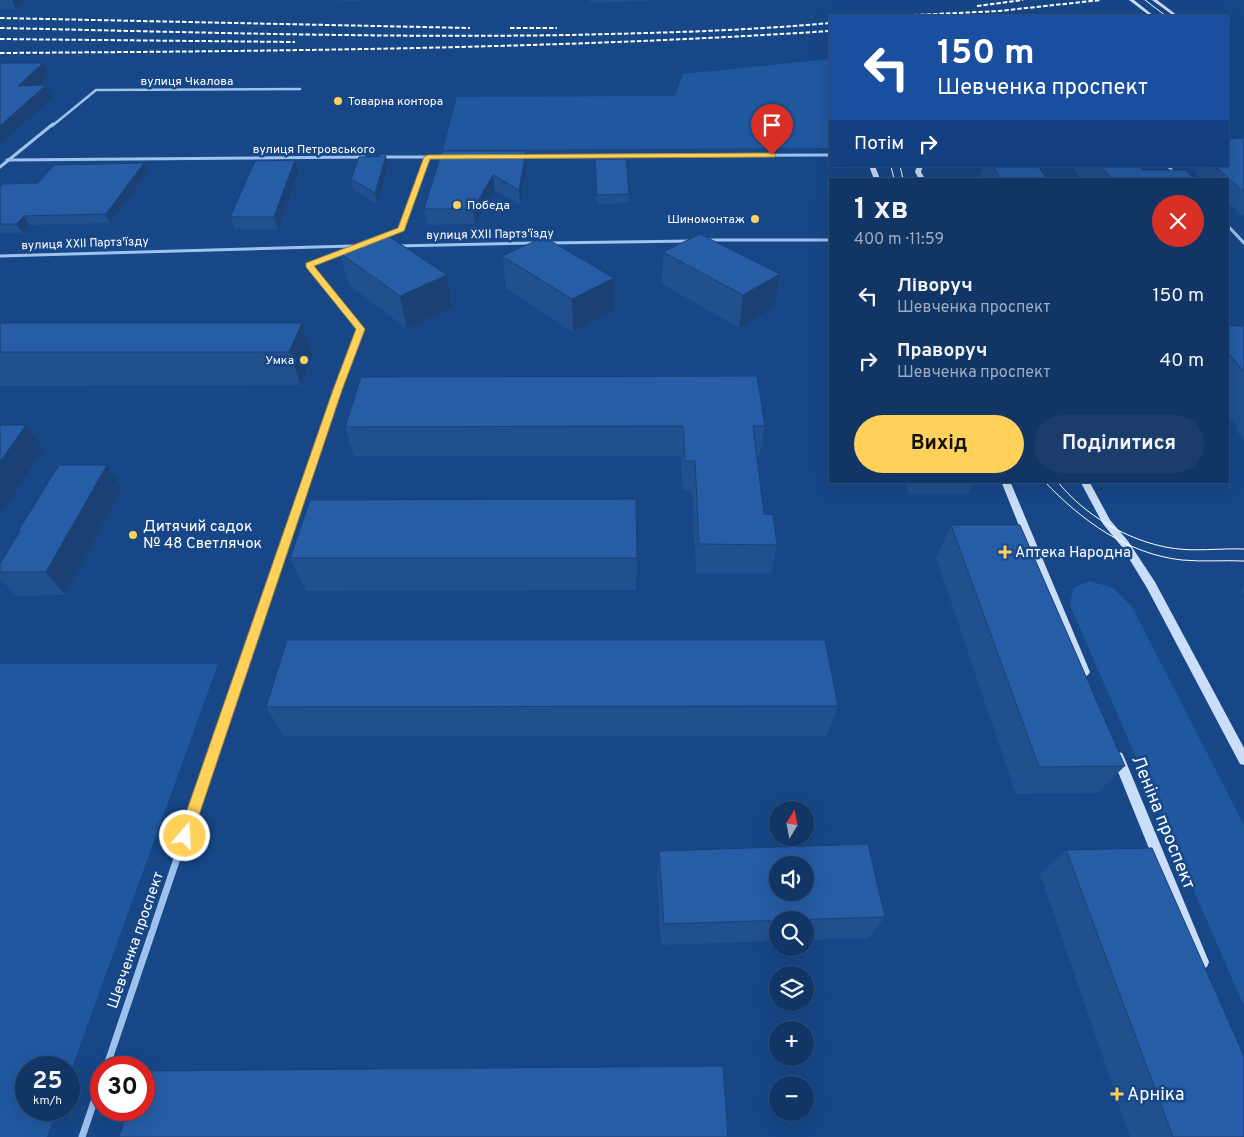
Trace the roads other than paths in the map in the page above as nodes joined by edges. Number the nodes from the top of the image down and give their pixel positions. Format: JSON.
{"nodes":[{"id":1,"x":1131,"y":0,"type":"edge"},
{"id":2,"x":1154,"y":0,"type":"edge"},
{"id":3,"x":1151,"y":15,"type":"edge"},
{"id":4,"x":1175,"y":15,"type":"edge"},
{"id":5,"x":300,"y":89,"type":"dead end"},
{"id":6,"x":829,"y":155,"type":"edge"},
{"id":7,"x":516,"y":156,"type":"edge"},
{"id":8,"x":369,"y":157,"type":"edge"},
{"id":9,"x":379,"y":157,"type":"edge"},
{"id":10,"x":428,"y":157,"type":"junction"},
{"id":11,"x":447,"y":157,"type":"edge"},
{"id":12,"x":7,"y":160,"type":"junction"},
{"id":13,"x":0,"y":167,"type":"edge"},
{"id":14,"x":1169,"y":167,"type":"edge"},
{"id":15,"x":1179,"y":178,"type":"edge"},
{"id":16,"x":1229,"y":227,"type":"edge"},
{"id":17,"x":829,"y":240,"type":"edge"},
{"id":18,"x":1244,"y":242,"type":"edge"},
{"id":19,"x":356,"y":246,"type":"junction"},
{"id":20,"x":376,"y":246,"type":"edge"},
{"id":21,"x":386,"y":246,"type":"edge"},
{"id":22,"x":0,"y":256,"type":"edge"},
{"id":23,"x":1006,"y":483,"type":"edge"},
{"id":24,"x":1085,"y":483,"type":"edge"},
{"id":25,"x":1088,"y":682,"type":"edge"},
{"id":26,"x":1114,"y":746,"type":"edge"},
{"id":27,"x":1244,"y":760,"type":"edge"},
{"id":28,"x":1207,"y":974,"type":"edge"},
{"id":29,"x":110,"y":1056,"type":"edge"},
{"id":30,"x":90,"y":1113,"type":"edge"},
{"id":31,"x":82,"y":1137,"type":"edge"}],
"edges":[{"from":1,"to":3,"type":"street"},
{"from":2,"to":4,"type":"street"},
{"from":5,"to":12,"type":"street","name":"вулиця Чкалова"},
{"from":6,"to":7,"type":"street"},
{"from":8,"to":12,"type":"street","name":"вулиця Петровського"},
{"from":9,"to":10,"type":"street","name":"вулиця Петровського"},
{"from":10,"to":11,"type":"street","name":"вулиця Петровського"},
{"from":10,"to":19,"type":"street","name":"Шевченка проспект"},
{"from":12,"to":13,"type":"street","name":"вулиця Чкалова"},
{"from":14,"to":15,"type":"street"},
{"from":16,"to":18,"type":"street"},
{"from":17,"to":21,"type":"street","name":"вулиця XXII Партз'їзду"},
{"from":19,"to":20,"type":"street","name":"вулиця XXII Партз'їзду"},
{"from":19,"to":22,"type":"street","name":"вулиця XXII Партз'їзду"},
{"from":19,"to":29,"type":"street","name":"Шевченка проспект"},
{"from":23,"to":25,"type":"street"},
{"from":24,"to":27,"type":"street"},
{"from":26,"to":28,"type":"street","name":"Леніна проспект"},
{"from":30,"to":31,"type":"street"}]}
